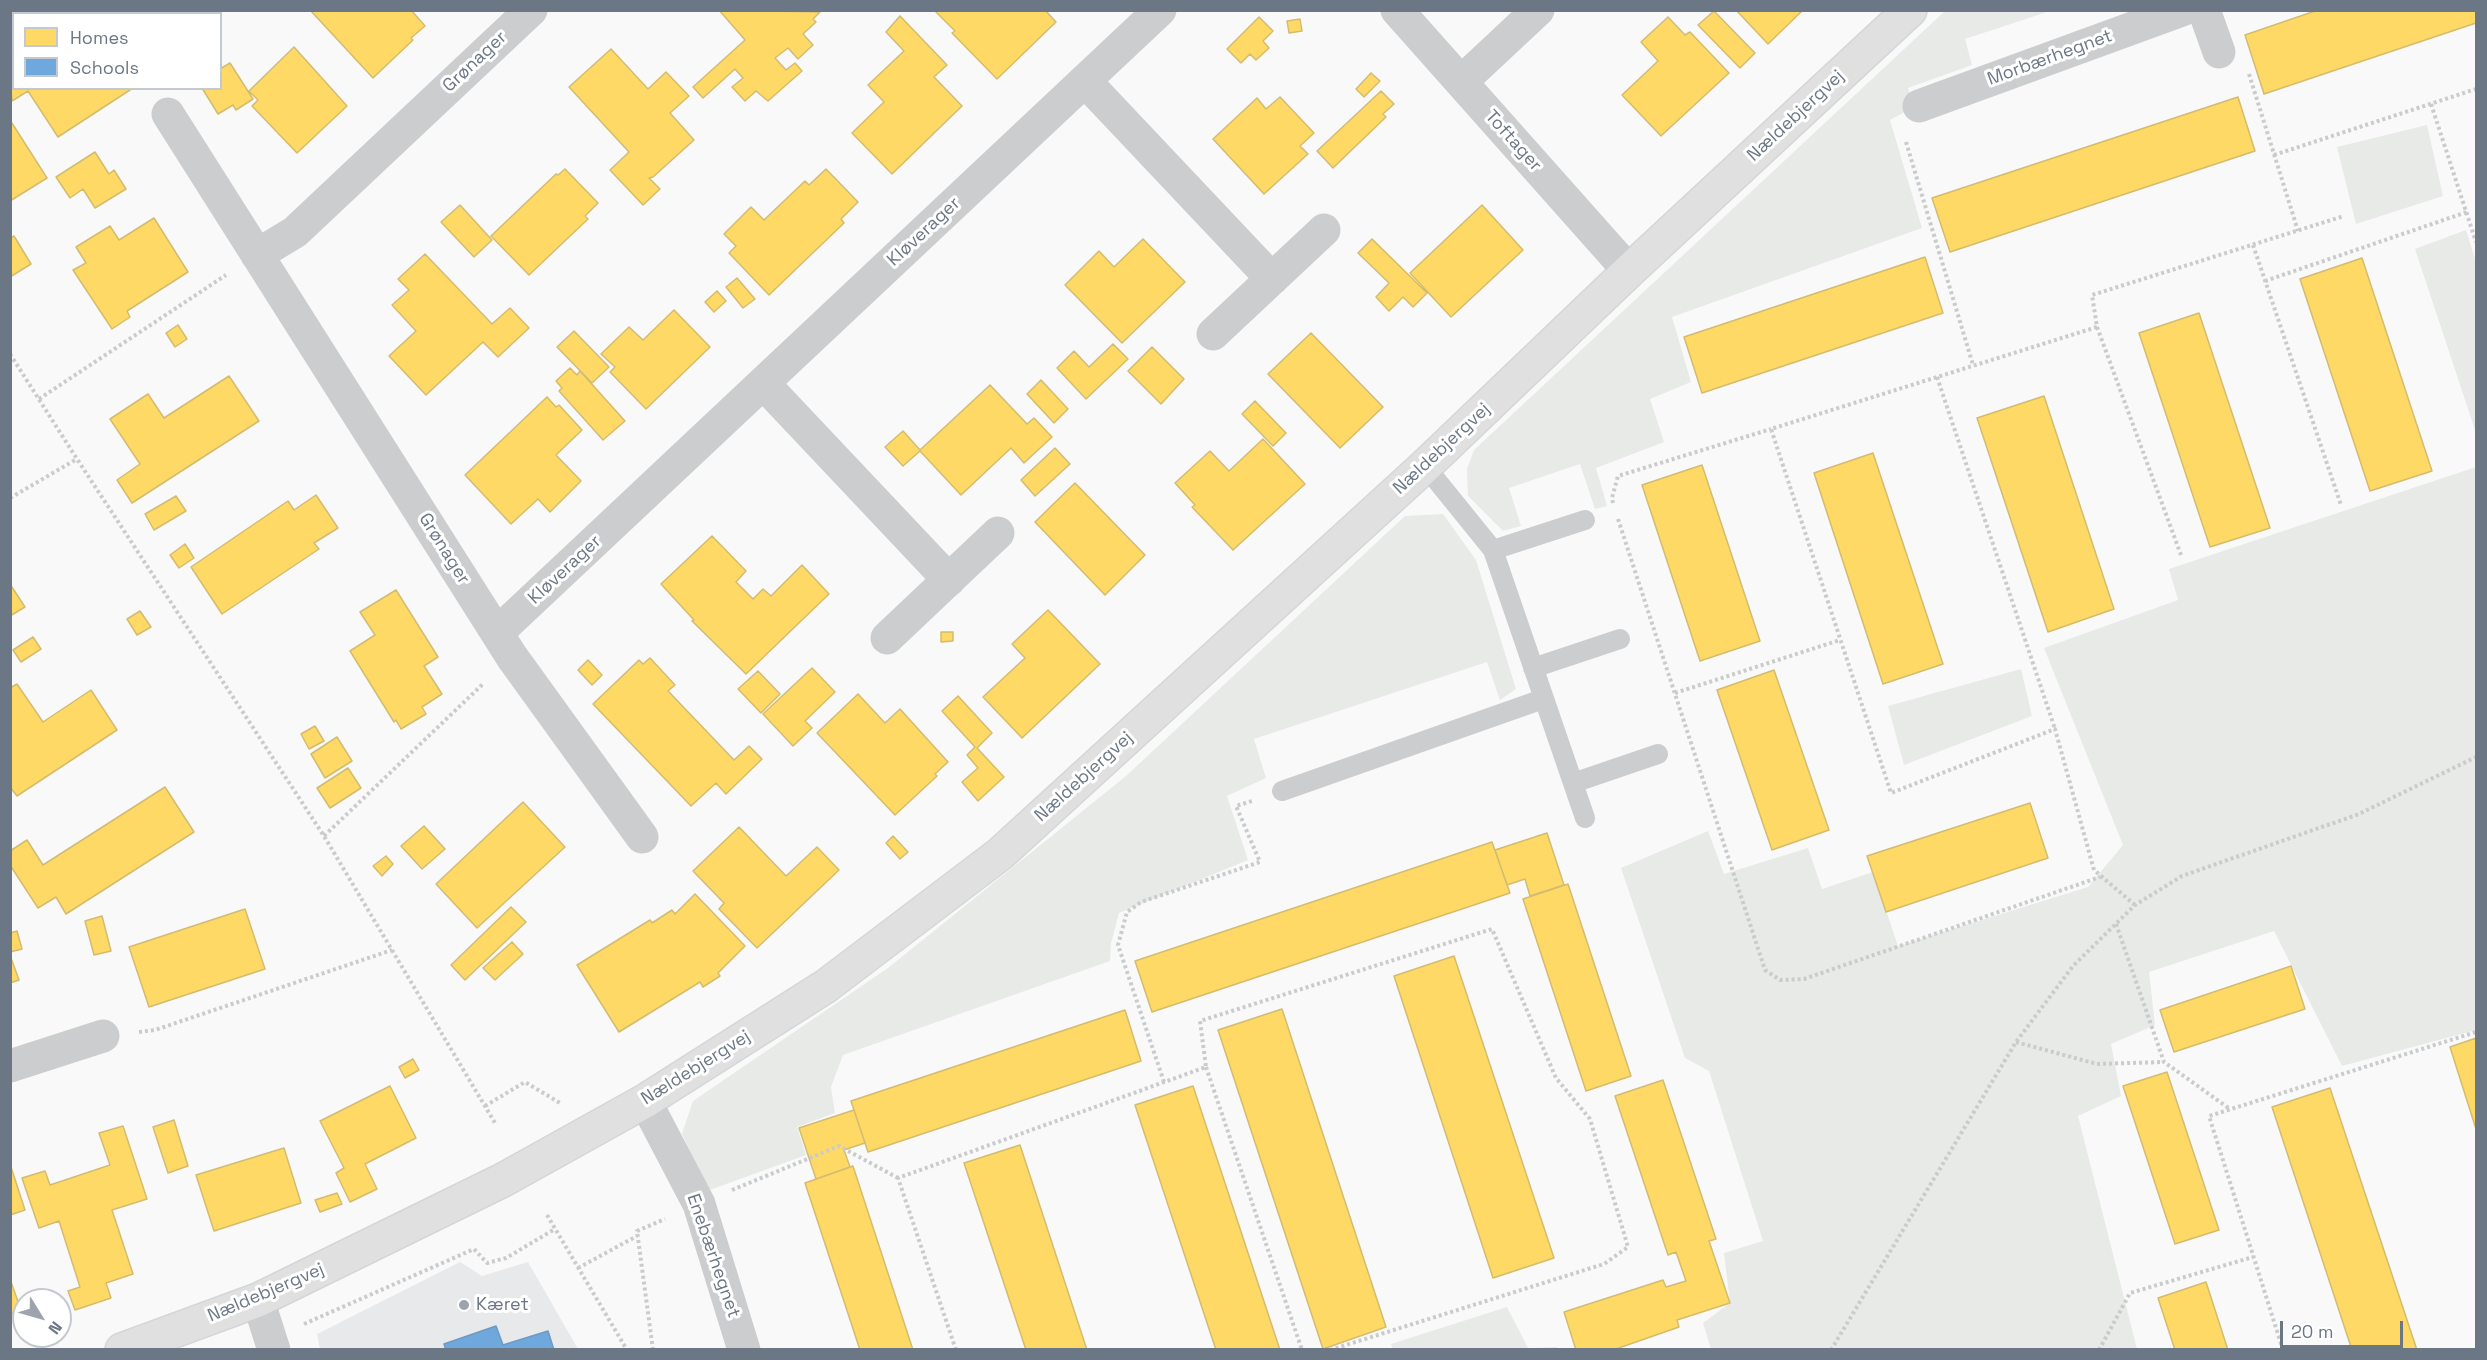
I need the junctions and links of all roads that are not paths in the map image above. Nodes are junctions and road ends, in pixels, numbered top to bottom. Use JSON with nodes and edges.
{"nodes":[{"id":1,"x":531,"y":10,"type":"edge"},
{"id":2,"x":1160,"y":10,"type":"edge"},
{"id":3,"x":1398,"y":10,"type":"edge"},
{"id":4,"x":1538,"y":10,"type":"edge"},
{"id":5,"x":1910,"y":10,"type":"edge"},
{"id":6,"x":2182,"y":10,"type":"edge"},
{"id":7,"x":2204,"y":10,"type":"edge"},
{"id":8,"x":2219,"y":52,"type":"road end"},
{"id":9,"x":1085,"y":81,"type":"junction"},
{"id":10,"x":1461,"y":82,"type":"junction"},
{"id":11,"x":1919,"y":106,"type":"road end"},
{"id":12,"x":168,"y":114,"type":"dead end"},
{"id":13,"x":1324,"y":230,"type":"dead end"},
{"id":14,"x":257,"y":255,"type":"junction"},
{"id":15,"x":1629,"y":271,"type":"junction"},
{"id":16,"x":1272,"y":279,"type":"junction"},
{"id":17,"x":1213,"y":334,"type":"dead end"},
{"id":18,"x":763,"y":383,"type":"junction"},
{"id":19,"x":1425,"y":466,"type":"junction"},
{"id":20,"x":1585,"y":520,"type":"dead end"},
{"id":21,"x":998,"y":533,"type":"dead end"},
{"id":22,"x":1493,"y":550,"type":"junction"},
{"id":23,"x":949,"y":580,"type":"junction"},
{"id":24,"x":887,"y":638,"type":"dead end"},
{"id":25,"x":1620,"y":639,"type":"dead end"},
{"id":26,"x":505,"y":645,"type":"junction"},
{"id":27,"x":1533,"y":668,"type":"junction"},
{"id":28,"x":1544,"y":699,"type":"junction"},
{"id":29,"x":1658,"y":754,"type":"dead end"},
{"id":30,"x":1573,"y":783,"type":"junction"},
{"id":31,"x":1282,"y":791,"type":"road end"},
{"id":32,"x":1585,"y":818,"type":"dead end"},
{"id":33,"x":642,"y":837,"type":"dead end"},
{"id":34,"x":103,"y":1036,"type":"road end"},
{"id":35,"x":10,"y":1066,"type":"edge"},
{"id":36,"x":645,"y":1101,"type":"junction"},
{"id":37,"x":258,"y":1300,"type":"junction"},
{"id":38,"x":273,"y":1346,"type":"edge"},
{"id":39,"x":122,"y":1350,"type":"edge"},
{"id":40,"x":744,"y":1350,"type":"edge"}],
"edges":[{"from":1,"to":14,"type":"street","name":"Grønager"},
{"from":2,"to":9,"type":"street","name":"Kløverager"},
{"from":3,"to":10,"type":"street","name":"Toftager"},
{"from":4,"to":10,"type":"street"},
{"from":5,"to":15,"type":"street","name":"Nældebjergvej"},
{"from":6,"to":11,"type":"street","name":"Morbærhegnet"},
{"from":7,"to":8,"type":"street"},
{"from":9,"to":16,"type":"street"},
{"from":9,"to":18,"type":"street","name":"Kløverager"},
{"from":10,"to":15,"type":"street","name":"Toftager"},
{"from":12,"to":14,"type":"street","name":"Grønager"},
{"from":13,"to":16,"type":"street"},
{"from":14,"to":26,"type":"street","name":"Grønager"},
{"from":15,"to":19,"type":"street","name":"Nældebjergvej"},
{"from":16,"to":17,"type":"street"},
{"from":18,"to":23,"type":"street"},
{"from":18,"to":26,"type":"street","name":"Kløverager"},
{"from":19,"to":22,"type":"lane"},
{"from":19,"to":36,"type":"street","name":"Nældebjergvej"},
{"from":20,"to":22,"type":"lane"},
{"from":21,"to":23,"type":"street"},
{"from":22,"to":27,"type":"lane"},
{"from":23,"to":24,"type":"street"},
{"from":25,"to":27,"type":"lane"},
{"from":26,"to":33,"type":"street","name":"Grønager"},
{"from":27,"to":28,"type":"lane"},
{"from":28,"to":30,"type":"lane"},
{"from":28,"to":31,"type":"lane"},
{"from":29,"to":30,"type":"lane"},
{"from":30,"to":32,"type":"lane"},
{"from":34,"to":35,"type":"street"},
{"from":36,"to":37,"type":"street","name":"Nældebjergvej"},
{"from":36,"to":40,"type":"street","name":"Enebærhegnet"},
{"from":37,"to":38,"type":"street"},
{"from":37,"to":39,"type":"street","name":"Nældebjergvej"}]}
